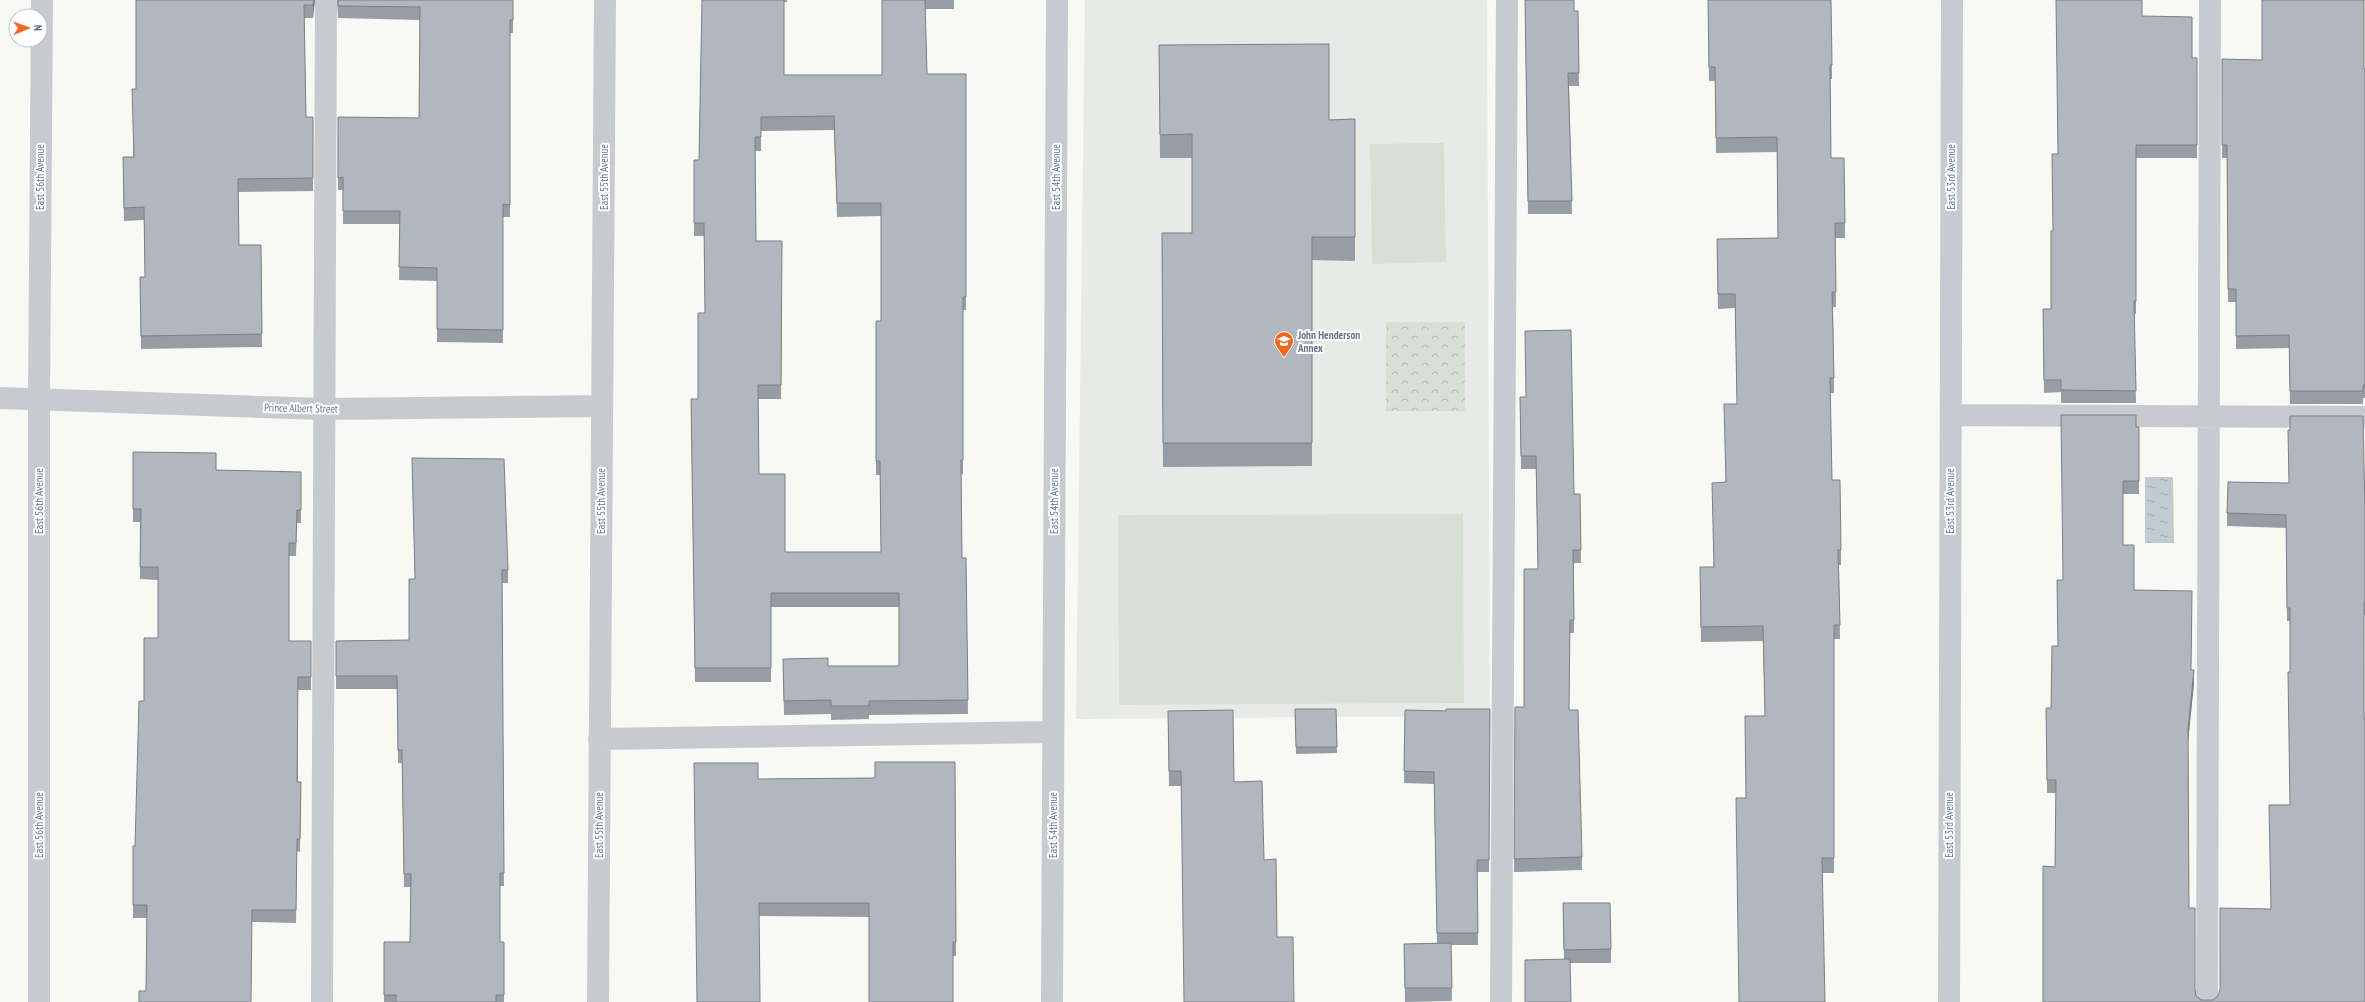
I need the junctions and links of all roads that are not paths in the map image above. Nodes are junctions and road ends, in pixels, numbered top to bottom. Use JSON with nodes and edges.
{"nodes":[{"id":1,"x":42,"y":0,"type":"edge"},
{"id":2,"x":326,"y":0,"type":"edge"},
{"id":3,"x":605,"y":0,"type":"edge"},
{"id":4,"x":1057,"y":0,"type":"edge"},
{"id":5,"x":1507,"y":0,"type":"edge"},
{"id":6,"x":1952,"y":0,"type":"edge"},
{"id":7,"x":2210,"y":0,"type":"edge"},
{"id":8,"x":0,"y":398,"type":"edge"},
{"id":9,"x":39,"y":400,"type":"junction"},
{"id":10,"x":602,"y":406,"type":"junction"},
{"id":11,"x":323,"y":409,"type":"junction"},
{"id":12,"x":1951,"y":415,"type":"junction"},
{"id":13,"x":2210,"y":416,"type":"junction"},
{"id":14,"x":2365,"y":417,"type":"edge"},
{"id":15,"x":1053,"y":732,"type":"junction"},
{"id":16,"x":599,"y":739,"type":"junction"},
{"id":17,"x":39,"y":1002,"type":"edge"},
{"id":18,"x":322,"y":1002,"type":"edge"},
{"id":19,"x":598,"y":1002,"type":"edge"},
{"id":20,"x":1052,"y":1002,"type":"edge"},
{"id":21,"x":1501,"y":1002,"type":"edge"},
{"id":22,"x":1949,"y":1002,"type":"edge"},
{"id":23,"x":2207,"y":1002,"type":"edge"}],
"edges":[{"from":1,"to":9,"type":"street","name":"East 56th Avenue"},
{"from":2,"to":11,"type":"street"},
{"from":3,"to":10,"type":"street","name":"East 55th Avenue"},
{"from":4,"to":15,"type":"street","name":"East 54th Avenue"},
{"from":5,"to":21,"type":"street"},
{"from":6,"to":12,"type":"street","name":"East 53rd Avenue"},
{"from":7,"to":13,"type":"street"},
{"from":8,"to":9,"type":"street","name":"Prince Albert Street"},
{"from":9,"to":11,"type":"street","name":"Prince Albert Street"},
{"from":9,"to":17,"type":"street","name":"East 56th Avenue"},
{"from":10,"to":11,"type":"street","name":"Prince Albert Street"},
{"from":10,"to":16,"type":"street","name":"East 55th Avenue"},
{"from":11,"to":18,"type":"street"},
{"from":12,"to":13,"type":"street"},
{"from":12,"to":22,"type":"street","name":"East 53rd Avenue"},
{"from":13,"to":14,"type":"street"},
{"from":13,"to":23,"type":"street"},
{"from":15,"to":16,"type":"street"},
{"from":15,"to":20,"type":"street","name":"East 54th Avenue"},
{"from":16,"to":19,"type":"street","name":"East 55th Avenue"}]}
